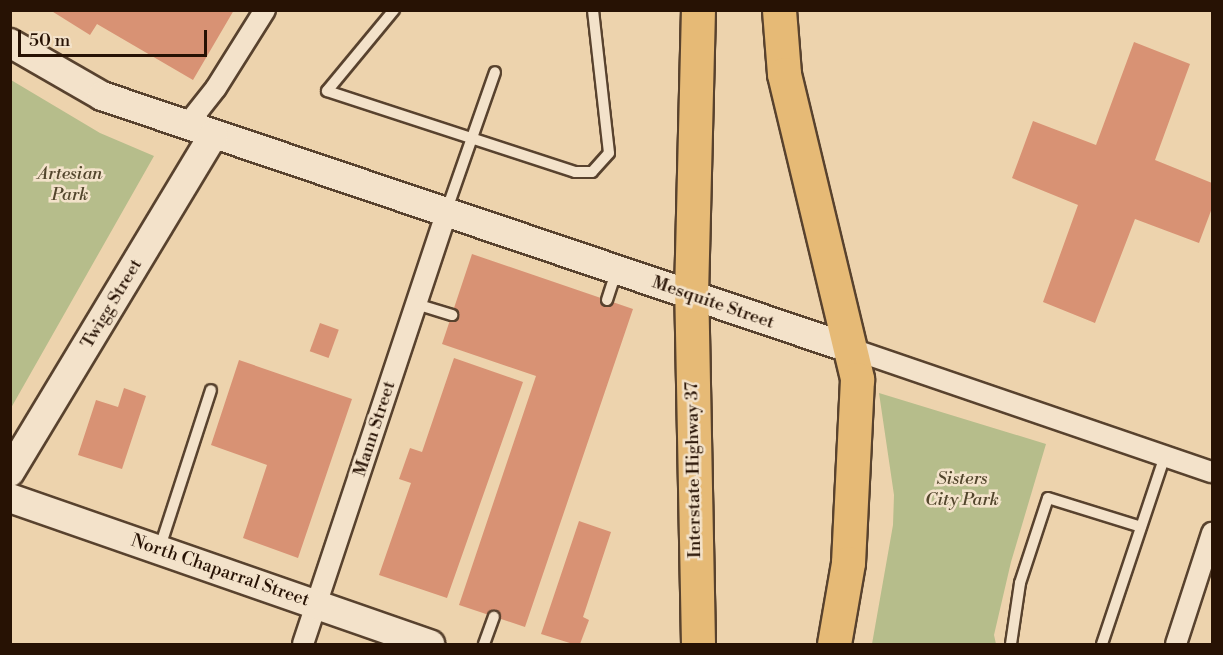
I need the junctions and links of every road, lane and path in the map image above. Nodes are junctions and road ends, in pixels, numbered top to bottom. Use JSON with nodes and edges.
{"nodes":[{"id":1,"x":265,"y":10,"type":"edge"},
{"id":2,"x":394,"y":10,"type":"edge"},
{"id":3,"x":593,"y":10,"type":"edge"},
{"id":4,"x":698,"y":10,"type":"edge"},
{"id":5,"x":779,"y":10,"type":"edge"},
{"id":6,"x":10,"y":43,"type":"edge"},
{"id":7,"x":495,"y":72,"type":"dead end"},
{"id":8,"x":186,"y":126,"type":"junction"},
{"id":9,"x":213,"y":136,"type":"junction"},
{"id":10,"x":472,"y":139,"type":"junction"},
{"id":11,"x":446,"y":213,"type":"junction"},
{"id":12,"x":616,"y":270,"type":"junction"},
{"id":13,"x":691,"y":295,"type":"junction"},
{"id":14,"x":607,"y":300,"type":"dead end"},
{"id":15,"x":416,"y":304,"type":"junction"},
{"id":16,"x":452,"y":315,"type":"dead end"},
{"id":17,"x":848,"y":357,"type":"junction"},
{"id":18,"x":211,"y":390,"type":"dead end"},
{"id":19,"x":1165,"y":456,"type":"junction"},
{"id":20,"x":10,"y":472,"type":"edge"},
{"id":21,"x":1212,"y":472,"type":"edge"},
{"id":22,"x":10,"y":498,"type":"edge"},
{"id":23,"x":1141,"y":527,"type":"junction"},
{"id":24,"x":1212,"y":533,"type":"edge"},
{"id":25,"x":159,"y":550,"type":"junction"},
{"id":26,"x":316,"y":604,"type":"junction"},
{"id":27,"x":494,"y":617,"type":"dead end"},
{"id":28,"x":836,"y":642,"type":"edge"},
{"id":29,"x":303,"y":645,"type":"edge"},
{"id":30,"x":430,"y":645,"type":"edge"},
{"id":31,"x":484,"y":645,"type":"edge"},
{"id":32,"x":698,"y":645,"type":"edge"},
{"id":33,"x":1011,"y":645,"type":"edge"},
{"id":34,"x":1102,"y":645,"type":"edge"},
{"id":35,"x":1176,"y":645,"type":"edge"}],
"edges":[{"from":1,"to":8,"type":"street"},
{"from":2,"to":10,"type":"lane"},
{"from":3,"to":10,"type":"lane"},
{"from":4,"to":13,"type":"highway","name":"Interstate Highway 37"},
{"from":5,"to":17,"type":"highway"},
{"from":6,"to":8,"type":"street","name":"Mesquite Street"},
{"from":7,"to":10,"type":"lane"},
{"from":8,"to":9,"type":"street","name":"Mesquite Street"},
{"from":9,"to":11,"type":"street","name":"Mesquite Street"},
{"from":9,"to":20,"type":"street","name":"Twigg Street"},
{"from":10,"to":11,"type":"lane"},
{"from":11,"to":12,"type":"street","name":"Mesquite Street"},
{"from":11,"to":15,"type":"street","name":"Mann Street"},
{"from":12,"to":13,"type":"street","name":"Mesquite Street"},
{"from":12,"to":14,"type":"lane"},
{"from":13,"to":17,"type":"street","name":"Mesquite Street"},
{"from":13,"to":32,"type":"highway","name":"Interstate Highway 37"},
{"from":15,"to":16,"type":"lane"},
{"from":15,"to":26,"type":"street","name":"Mann Street"},
{"from":17,"to":19,"type":"street","name":"Mesquite Street"},
{"from":17,"to":28,"type":"highway"},
{"from":18,"to":25,"type":"lane"},
{"from":19,"to":21,"type":"street","name":"Mesquite Street"},
{"from":19,"to":23,"type":"lane"},
{"from":22,"to":25,"type":"street","name":"North Chaparral Street"},
{"from":23,"to":33,"type":"lane"},
{"from":23,"to":34,"type":"lane"},
{"from":24,"to":35,"type":"street"},
{"from":25,"to":26,"type":"street","name":"North Chaparral Street"},
{"from":26,"to":29,"type":"street","name":"Mann Street"},
{"from":26,"to":30,"type":"street","name":"North Chaparral Street"},
{"from":27,"to":31,"type":"lane"}]}
